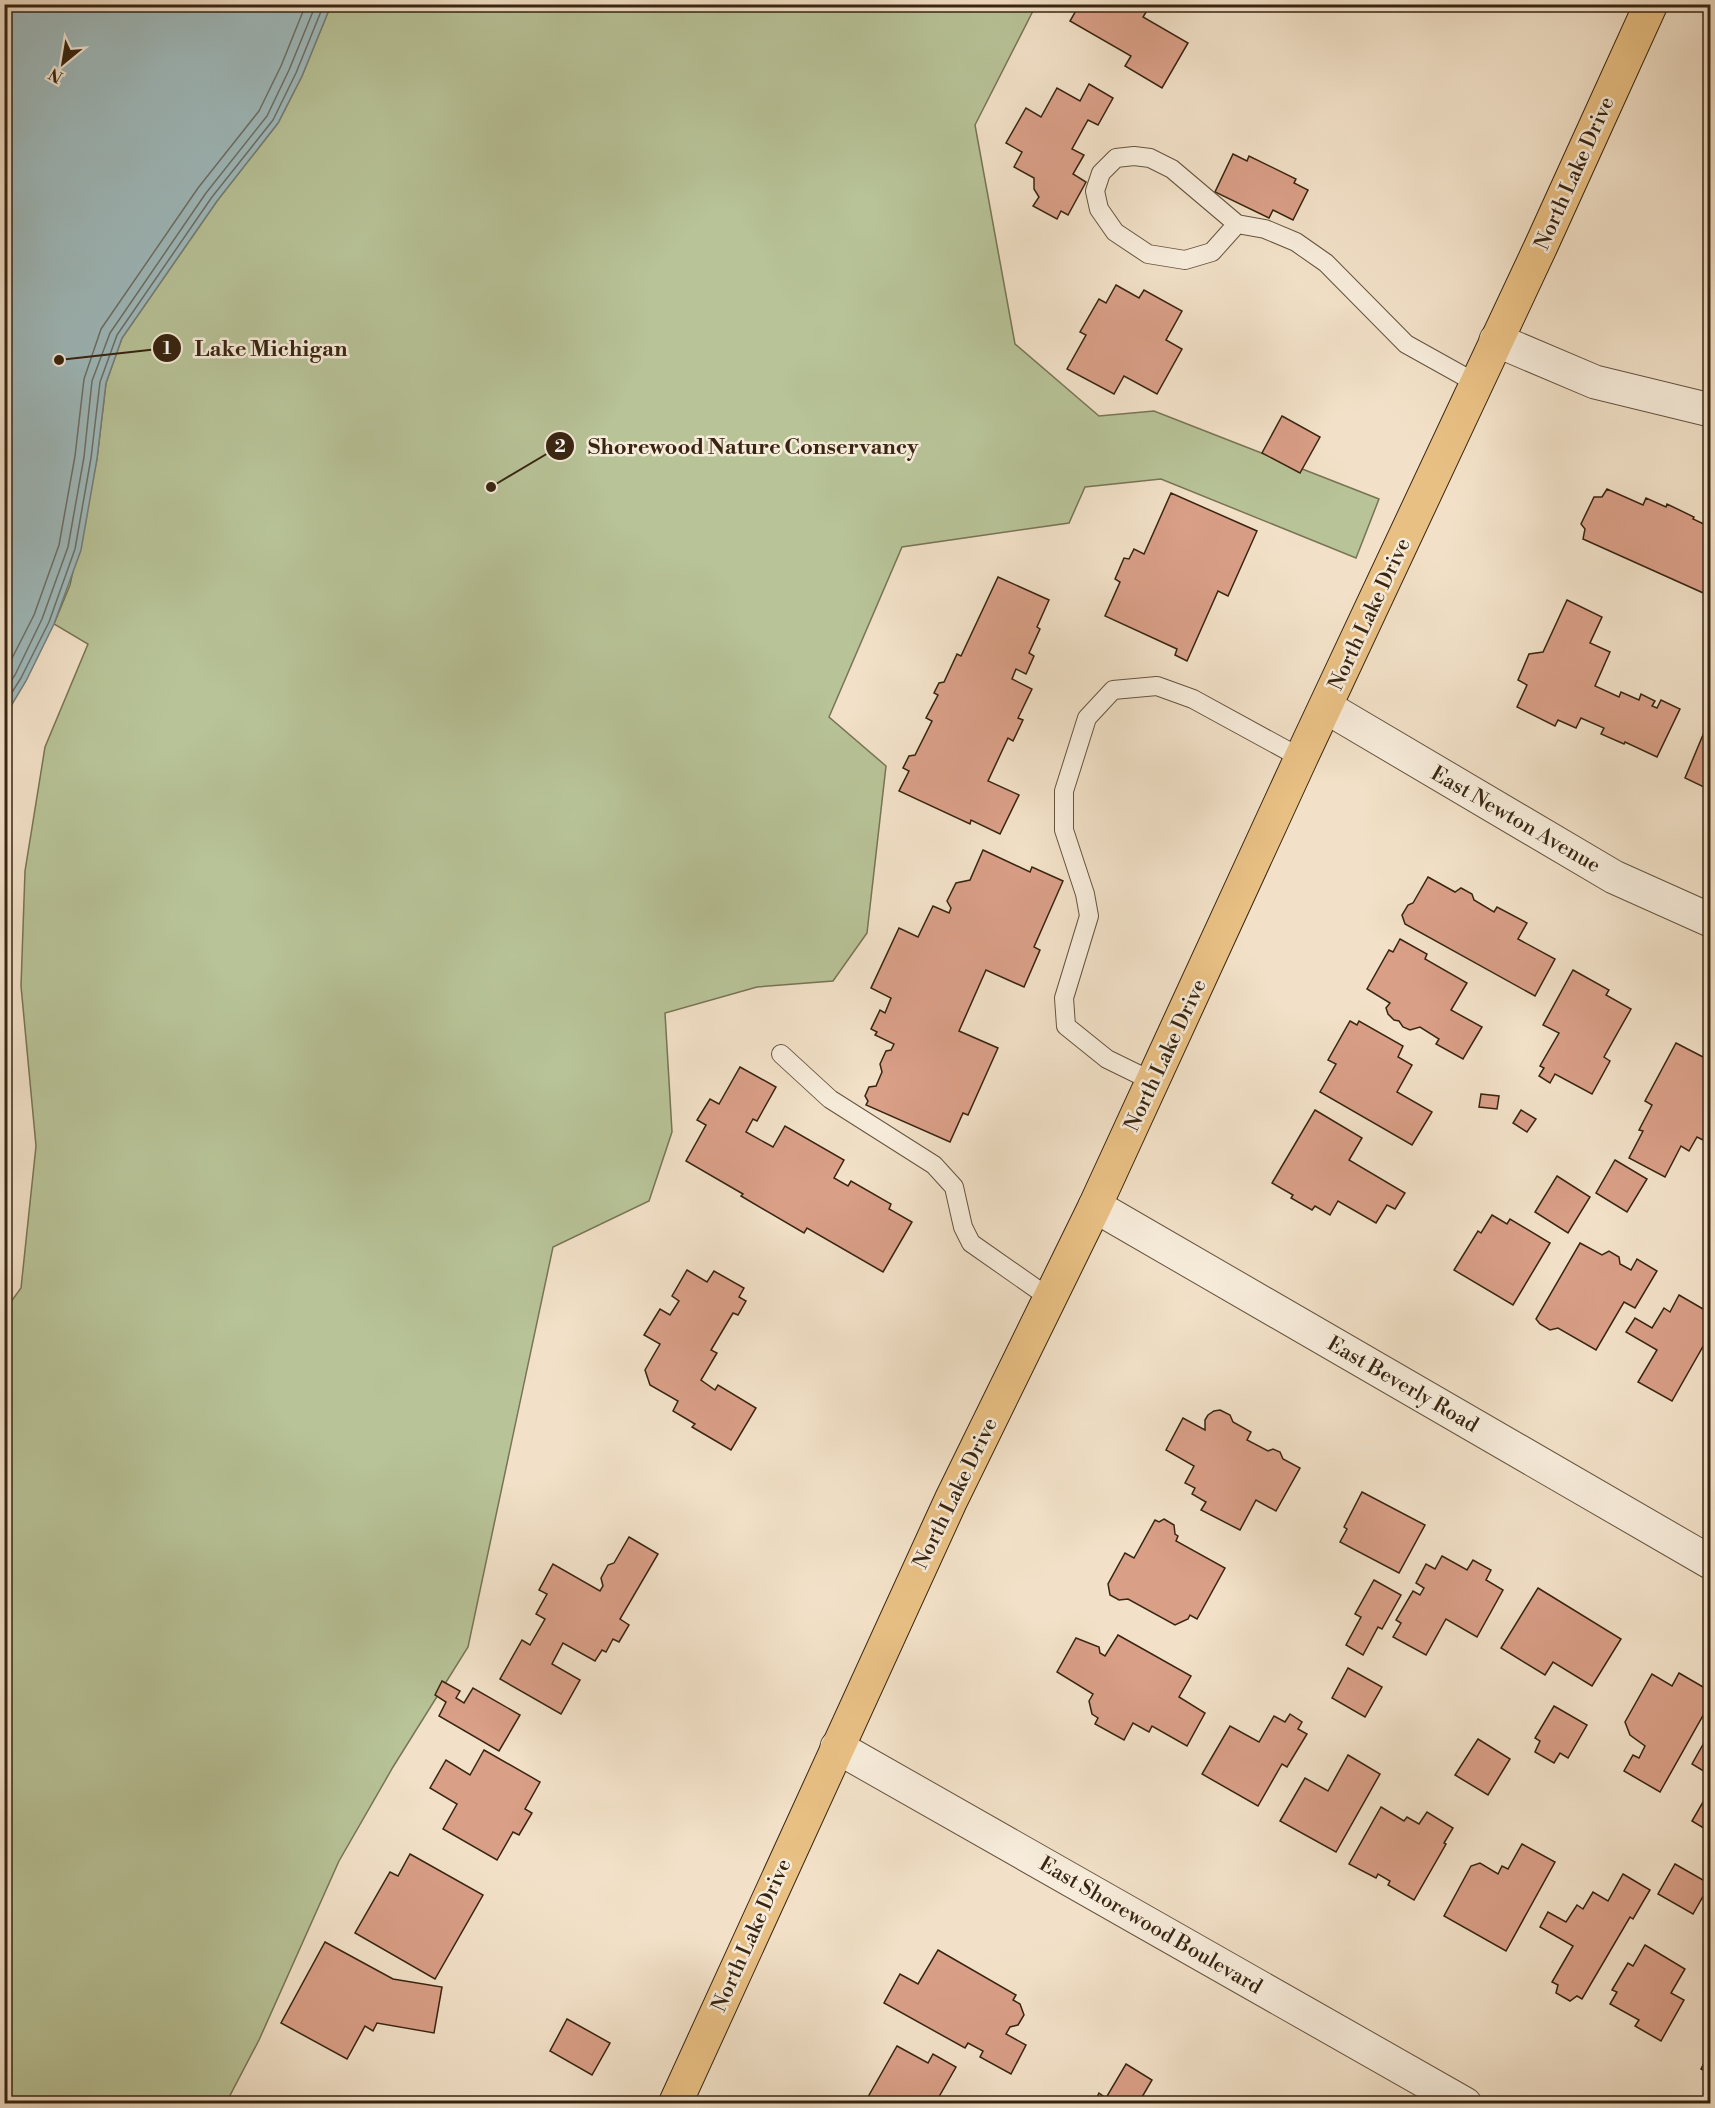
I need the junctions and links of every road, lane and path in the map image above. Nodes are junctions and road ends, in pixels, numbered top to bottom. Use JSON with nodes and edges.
{"nodes":[{"id":1,"x":1651,"y":4,"type":"edge"},
{"id":2,"x":1236,"y":224,"type":"junction"},
{"id":3,"x":1496,"y":340,"type":"junction"},
{"id":4,"x":1476,"y":383,"type":"junction"},
{"id":5,"x":1710,"y":410,"type":"edge"},
{"id":6,"x":1326,"y":707,"type":"junction"},
{"id":7,"x":1301,"y":758,"type":"junction"},
{"id":8,"x":1710,"y":920,"type":"edge"},
{"id":9,"x":781,"y":1054,"type":"dead end"},
{"id":10,"x":1152,"y":1081,"type":"junction"},
{"id":11,"x":1095,"y":1206,"type":"junction"},
{"id":12,"x":1051,"y":1299,"type":"junction"},
{"id":13,"x":1710,"y":1563,"type":"edge"},
{"id":14,"x":837,"y":1747,"type":"junction"},
{"id":15,"x":675,"y":2103,"type":"edge"},
{"id":16,"x":1466,"y":2103,"type":"edge"}],
"edges":[{"from":1,"to":3,"type":"main road","name":"North Lake Drive"},
{"from":2,"to":2,"type":"lane"},
{"from":2,"to":4,"type":"lane"},
{"from":3,"to":4,"type":"main road","name":"North Lake Drive"},
{"from":3,"to":5,"type":"street"},
{"from":4,"to":6,"type":"main road","name":"North Lake Drive"},
{"from":6,"to":7,"type":"main road","name":"North Lake Drive"},
{"from":6,"to":8,"type":"street","name":"East Newton Avenue"},
{"from":7,"to":10,"type":"main road","name":"North Lake Drive"},
{"from":7,"to":10,"type":"lane"},
{"from":9,"to":12,"type":"lane"},
{"from":10,"to":11,"type":"main road","name":"North Lake Drive"},
{"from":11,"to":12,"type":"main road","name":"North Lake Drive"},
{"from":11,"to":13,"type":"street","name":"East Beverly Road"},
{"from":12,"to":14,"type":"main road","name":"North Lake Drive"},
{"from":14,"to":15,"type":"main road","name":"North Lake Drive"},
{"from":14,"to":16,"type":"street","name":"East Shorewood Boulevard"}]}
